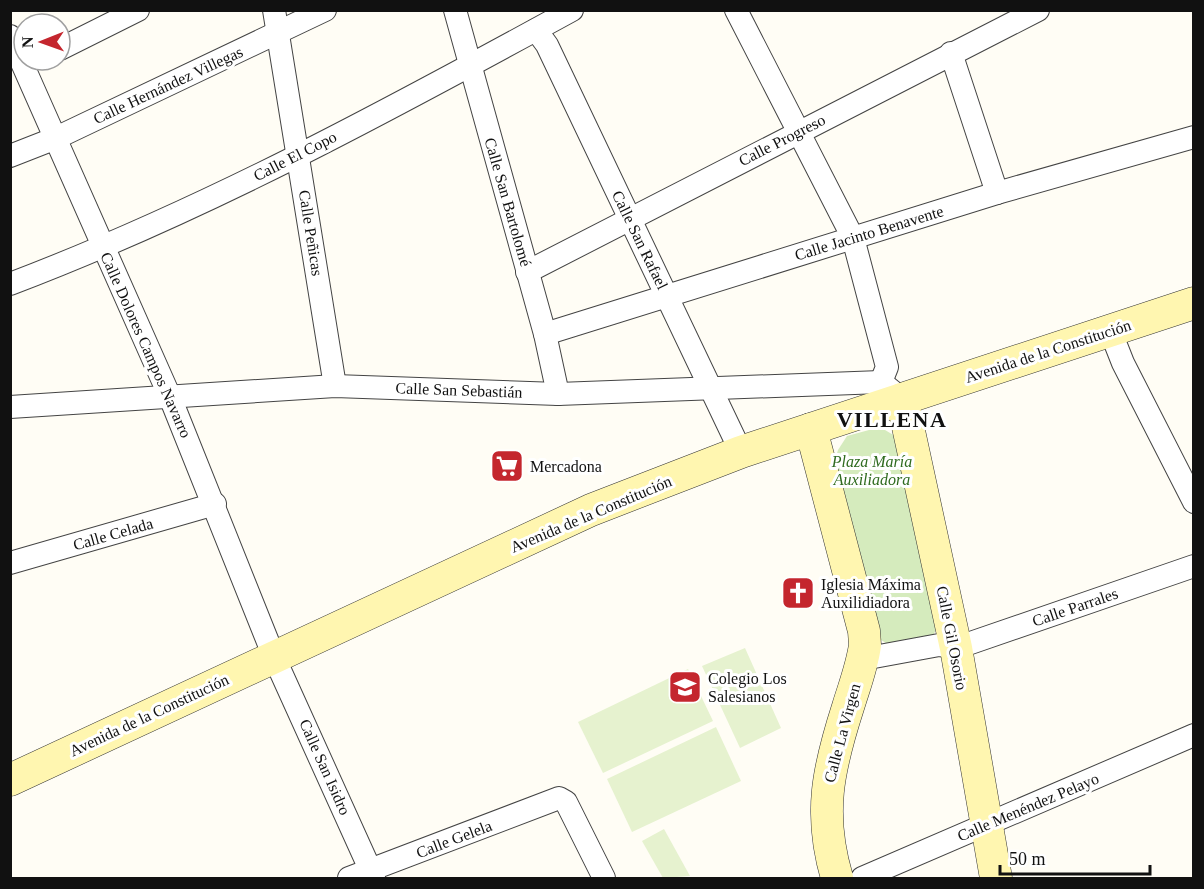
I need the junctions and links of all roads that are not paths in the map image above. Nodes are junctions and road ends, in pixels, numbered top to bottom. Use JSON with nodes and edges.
{"nodes":[{"id":1,"x":138,"y":10,"type":"edge"},
{"id":2,"x":274,"y":10,"type":"edge"},
{"id":3,"x":325,"y":10,"type":"edge"},
{"id":4,"x":455,"y":10,"type":"edge"},
{"id":5,"x":572,"y":10,"type":"edge"},
{"id":6,"x":736,"y":10,"type":"edge"},
{"id":7,"x":1038,"y":10,"type":"edge"},
{"id":8,"x":536,"y":30,"type":"junction"},
{"id":9,"x":278,"y":33,"type":"junction"},
{"id":10,"x":72,"y":44,"type":"edge"},
{"id":11,"x":951,"y":53,"type":"junction"},
{"id":12,"x":469,"y":66,"type":"junction"},
{"id":13,"x":27,"y":72,"type":"edge"},
{"id":14,"x":799,"y":132,"type":"junction"},
{"id":15,"x":1194,"y":137,"type":"edge"},
{"id":16,"x":56,"y":138,"type":"junction"},
{"id":17,"x":10,"y":156,"type":"edge"},
{"id":18,"x":299,"y":156,"type":"junction"},
{"id":19,"x":998,"y":193,"type":"junction"},
{"id":20,"x":628,"y":218,"type":"junction"},
{"id":21,"x":853,"y":238,"type":"junction"},
{"id":22,"x":104,"y":248,"type":"junction"},
{"id":23,"x":527,"y":272,"type":"junction"},
{"id":24,"x":10,"y":284,"type":"edge"},
{"id":25,"x":668,"y":296,"type":"junction"},
{"id":26,"x":1194,"y":303,"type":"edge"},
{"id":27,"x":1110,"y":330,"type":"junction"},
{"id":28,"x":545,"y":334,"type":"junction"},
{"id":29,"x":334,"y":386,"type":"junction"},
{"id":30,"x":713,"y":390,"type":"junction"},
{"id":31,"x":891,"y":391,"type":"junction"},
{"id":32,"x":558,"y":394,"type":"junction"},
{"id":33,"x":170,"y":397,"type":"junction"},
{"id":34,"x":10,"y":407,"type":"edge"},
{"id":35,"x":811,"y":429,"type":"junction"},
{"id":36,"x":741,"y":452,"type":"junction"},
{"id":37,"x":1194,"y":502,"type":"edge"},
{"id":38,"x":215,"y":504,"type":"junction"},
{"id":39,"x":10,"y":563,"type":"edge"},
{"id":40,"x":1194,"y":566,"type":"edge"},
{"id":41,"x":956,"y":648,"type":"junction"},
{"id":42,"x":274,"y":657,"type":"junction"},
{"id":43,"x":863,"y":659,"type":"junction"},
{"id":44,"x":1194,"y":735,"type":"edge"},
{"id":45,"x":10,"y":780,"type":"edge"},
{"id":46,"x":986,"y":826,"type":"junction"},
{"id":47,"x":372,"y":875,"type":"edge"},
{"id":48,"x":349,"y":879,"type":"edge"},
{"id":49,"x":604,"y":879,"type":"edge"},
{"id":50,"x":837,"y":879,"type":"edge"},
{"id":51,"x":862,"y":879,"type":"edge"},
{"id":52,"x":996,"y":879,"type":"edge"}],
"edges":[{"from":1,"to":10,"type":"street"},
{"from":2,"to":9,"type":"street","name":"Calle Peñicas"},
{"from":3,"to":9,"type":"street","name":"Calle Hernández Villegas"},
{"from":4,"to":12,"type":"street","name":"Calle San Bartolomé"},
{"from":5,"to":8,"type":"street","name":"Calle El Copo"},
{"from":6,"to":14,"type":"street"},
{"from":7,"to":11,"type":"street","name":"Calle Progreso"},
{"from":8,"to":12,"type":"street","name":"Calle El Copo"},
{"from":8,"to":20,"type":"street","name":"Calle San Rafael"},
{"from":9,"to":16,"type":"street","name":"Calle Hernández Villegas"},
{"from":9,"to":18,"type":"street","name":"Calle Peñicas"},
{"from":11,"to":14,"type":"street","name":"Calle Progreso"},
{"from":11,"to":19,"type":"street"},
{"from":12,"to":18,"type":"street","name":"Calle El Copo"},
{"from":12,"to":23,"type":"street","name":"Calle San Bartolomé"},
{"from":13,"to":16,"type":"street","name":"Calle Dolores Campos Navarro"},
{"from":14,"to":20,"type":"street","name":"Calle Progreso"},
{"from":14,"to":21,"type":"street"},
{"from":15,"to":19,"type":"street","name":"Calle Jacinto Benavente"},
{"from":16,"to":17,"type":"street","name":"Calle Hernández Villegas"},
{"from":16,"to":22,"type":"street","name":"Calle Dolores Campos Navarro"},
{"from":18,"to":22,"type":"street","name":"Calle El Copo"},
{"from":18,"to":29,"type":"street","name":"Calle Peñicas"},
{"from":19,"to":21,"type":"street","name":"Calle Jacinto Benavente"},
{"from":20,"to":23,"type":"street","name":"Calle Progreso"},
{"from":20,"to":25,"type":"street","name":"Calle San Rafael"},
{"from":21,"to":25,"type":"street","name":"Calle Jacinto Benavente"},
{"from":21,"to":31,"type":"street"},
{"from":22,"to":24,"type":"street","name":"Calle El Copo"},
{"from":22,"to":33,"type":"street","name":"Calle Dolores Campos Navarro"},
{"from":23,"to":28,"type":"street","name":"Calle San Bartolomé"},
{"from":25,"to":28,"type":"street","name":"Calle Jacinto Benavente"},
{"from":25,"to":30,"type":"street","name":"Calle San Rafael"},
{"from":26,"to":27,"type":"street","name":"Avenida de la Constitución"},
{"from":27,"to":31,"type":"street","name":"Avenida de la Constitución"},
{"from":27,"to":37,"type":"street"},
{"from":28,"to":32,"type":"street","name":"Calle San Bartolomé"},
{"from":29,"to":32,"type":"street","name":"Calle San Sebastián"},
{"from":29,"to":33,"type":"street","name":"Calle San Sebastián"},
{"from":30,"to":31,"type":"street","name":"Calle San Sebastián"},
{"from":30,"to":32,"type":"street","name":"Calle San Sebastián"},
{"from":30,"to":36,"type":"street","name":"Calle San Rafael"},
{"from":31,"to":35,"type":"street","name":"Avenida de la Constitución"},
{"from":31,"to":41,"type":"street","name":"Calle Gil Osorio"},
{"from":33,"to":34,"type":"street","name":"Calle San Sebastián"},
{"from":33,"to":38,"type":"street","name":"Calle Dolores Campos Navarro"},
{"from":35,"to":36,"type":"street","name":"Avenida de la Constitución"},
{"from":35,"to":43,"type":"street"},
{"from":36,"to":42,"type":"street","name":"Avenida de la Constitución"},
{"from":38,"to":39,"type":"street","name":"Calle Celada"},
{"from":38,"to":42,"type":"street","name":"Calle Dolores Campos Navarro"},
{"from":40,"to":41,"type":"street","name":"Calle Parrales"},
{"from":41,"to":43,"type":"street"},
{"from":41,"to":46,"type":"street","name":"Calle Gil Osorio"},
{"from":42,"to":45,"type":"street","name":"Avenida de la Constitución"},
{"from":42,"to":47,"type":"street","name":"Calle San Isidro"},
{"from":43,"to":50,"type":"street","name":"Calle La Virgen"},
{"from":44,"to":46,"type":"street","name":"Calle Menéndez Pelayo"},
{"from":46,"to":51,"type":"street","name":"Calle Menéndez Pelayo"},
{"from":46,"to":52,"type":"street","name":"Calle Gil Osorio"},
{"from":47,"to":48,"type":"street","name":"Calle Gelela"},
{"from":47,"to":49,"type":"street","name":"Calle Gelela"}]}
